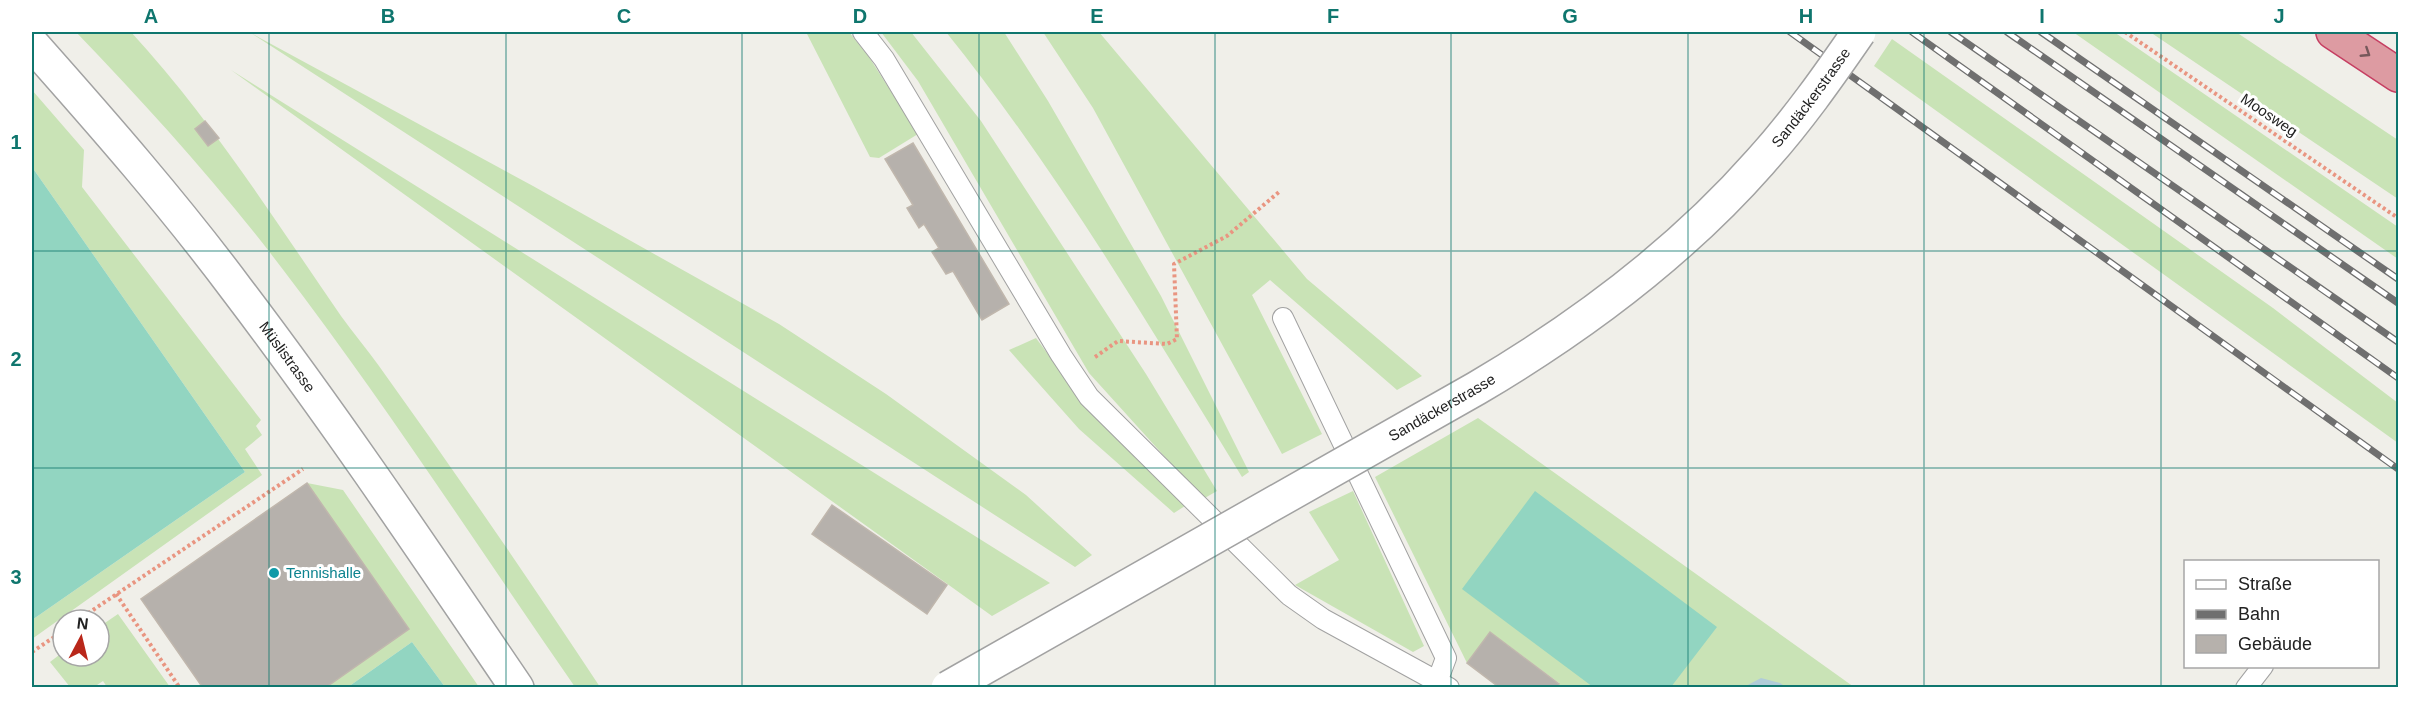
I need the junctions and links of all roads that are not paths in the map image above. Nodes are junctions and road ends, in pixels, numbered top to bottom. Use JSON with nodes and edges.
{"nodes":[{"id":1,"x":862,"y":32,"type":"edge"},
{"id":2,"x":1859,"y":32,"type":"edge"},
{"id":3,"x":2333,"y":32,"type":"edge"},
{"id":4,"x":32,"y":44,"type":"edge"},
{"id":5,"x":2398,"y":75,"type":"edge"},
{"id":6,"x":1283,"y":318,"type":"dead end"},
{"id":7,"x":2261,"y":668,"type":"edge"},
{"id":8,"x":1443,"y":685,"type":"edge"},
{"id":9,"x":517,"y":687,"type":"edge"},
{"id":10,"x":948,"y":687,"type":"edge"},
{"id":11,"x":2246,"y":687,"type":"edge"}],
"edges":[{"from":1,"to":8,"type":"lane"},
{"from":2,"to":10,"type":"street","name":"Sandäckerstrasse","bridge":true},
{"from":3,"to":5,"type":"highway","one_way":true},
{"from":4,"to":9,"type":"street","name":"Müslistrasse"},
{"from":6,"to":8,"type":"lane"},
{"from":7,"to":11,"type":"lane"}]}
